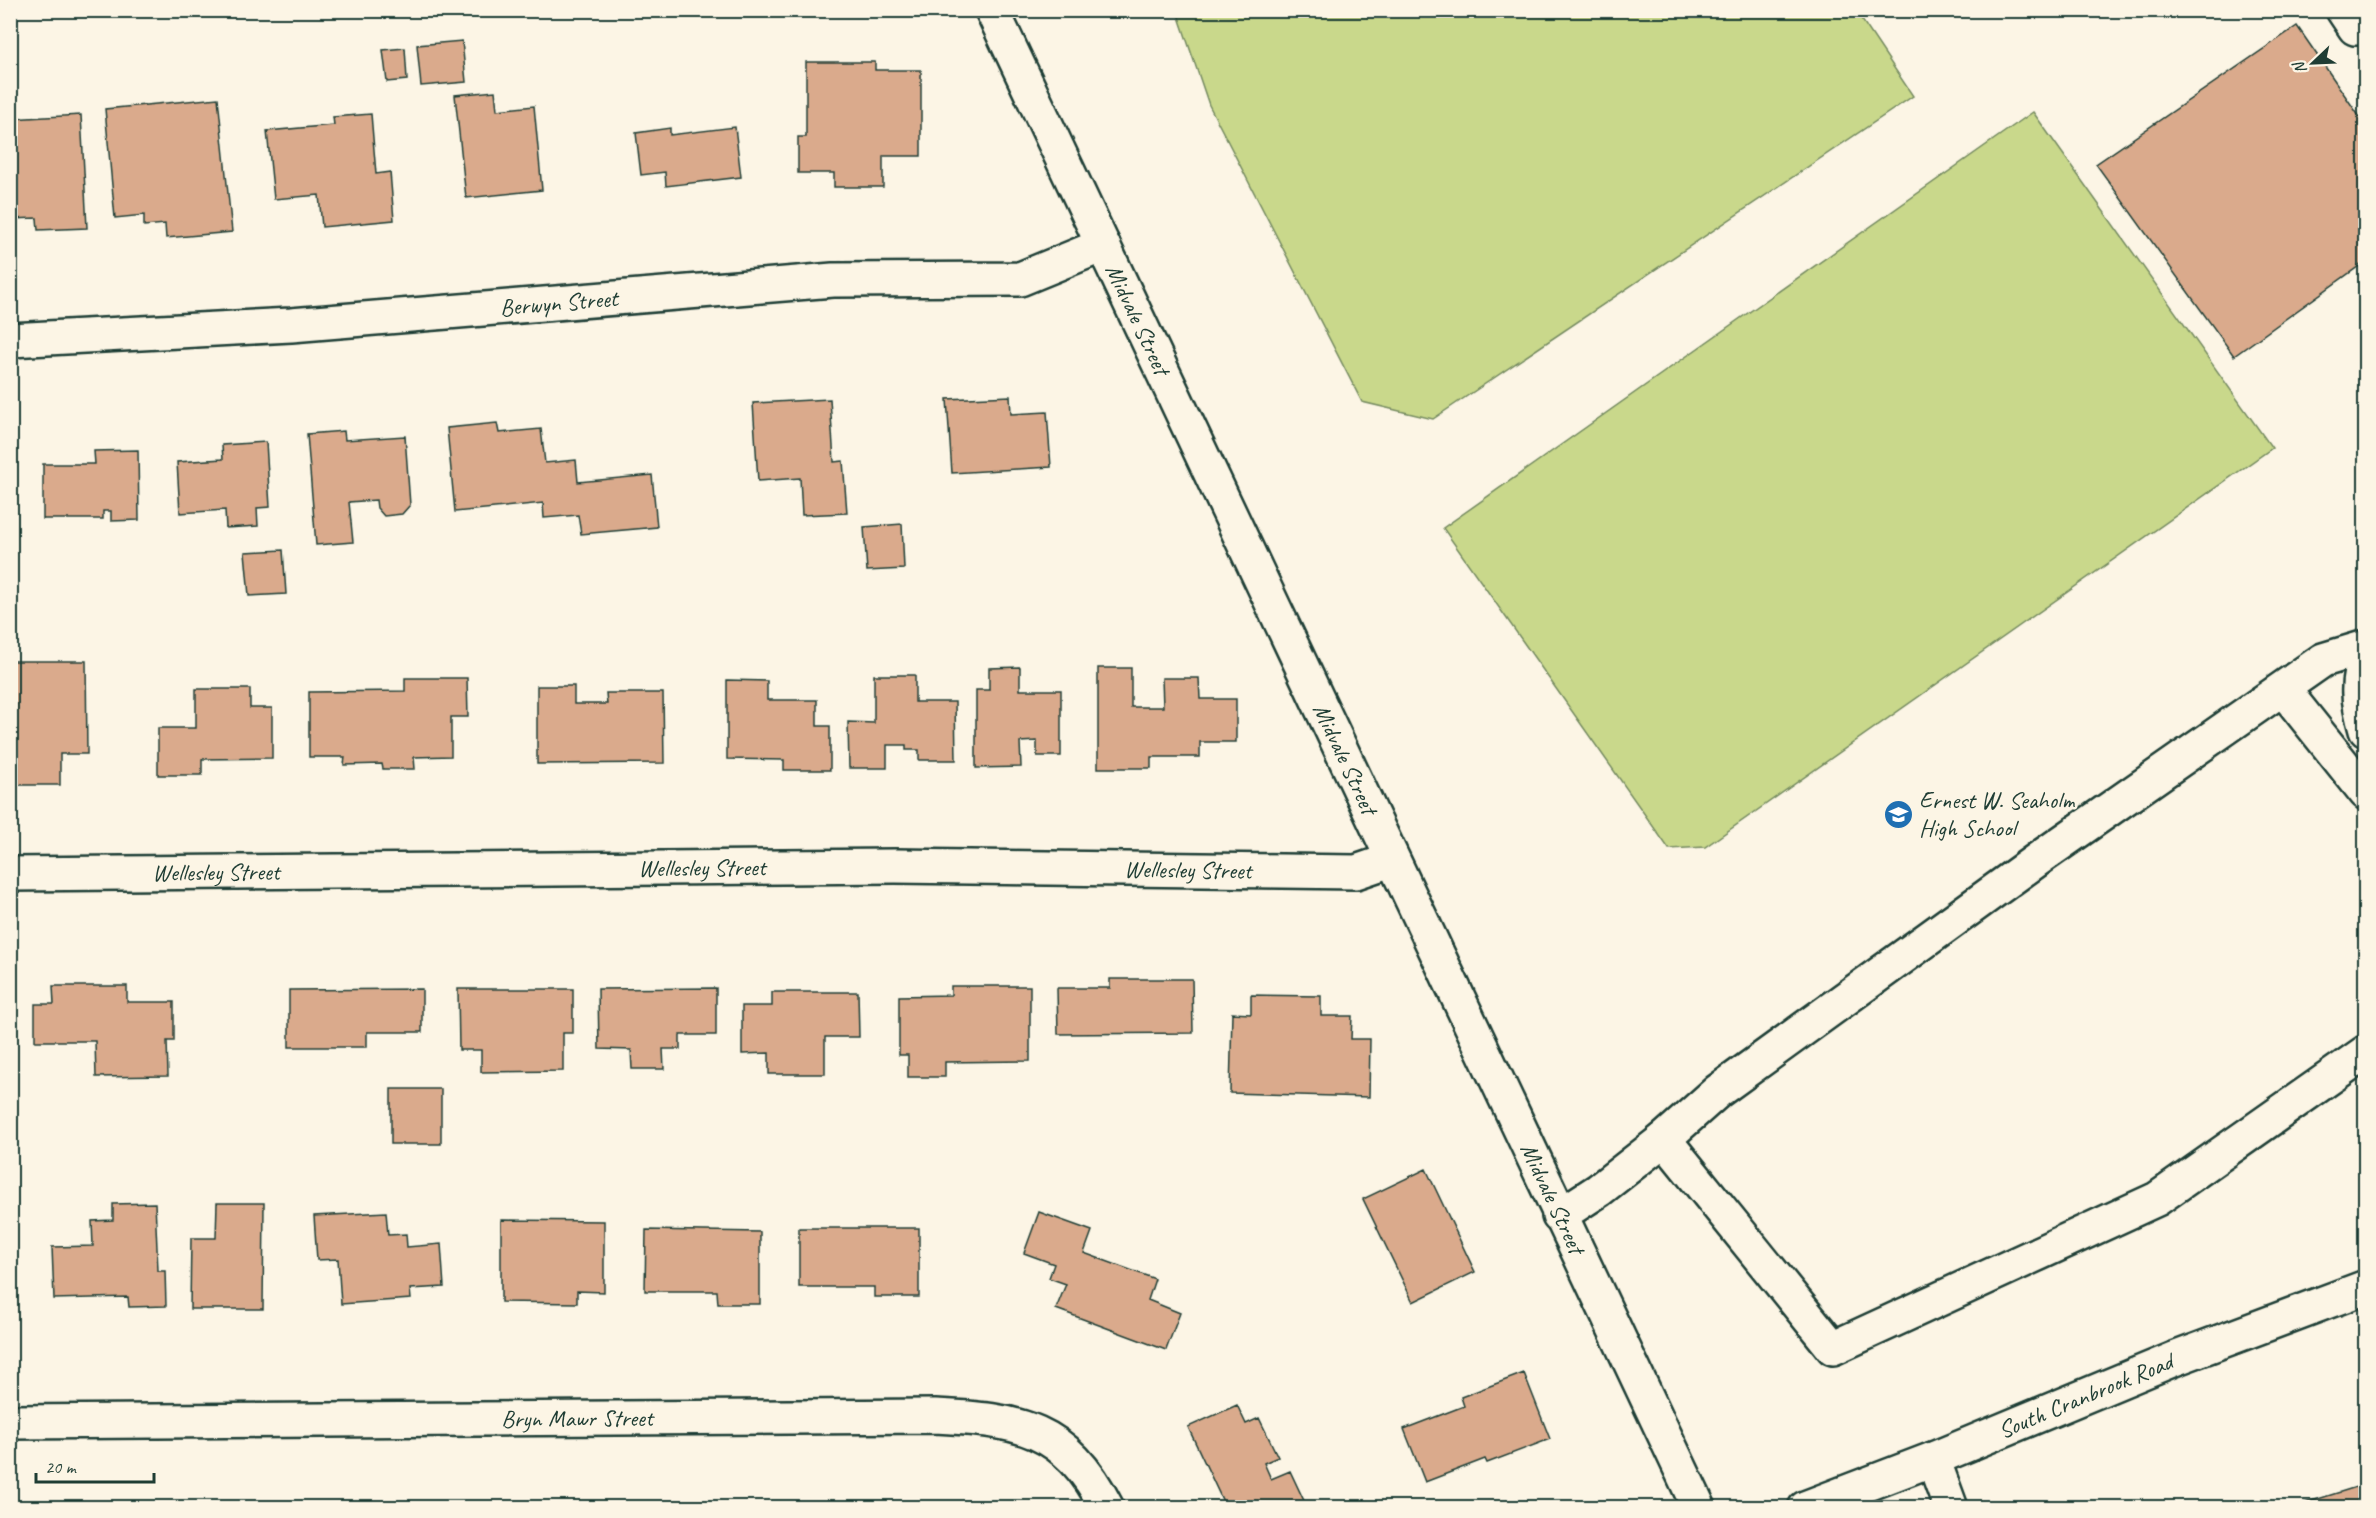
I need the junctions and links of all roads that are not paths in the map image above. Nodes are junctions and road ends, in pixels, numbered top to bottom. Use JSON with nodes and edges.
{"nodes":[{"id":1,"x":992,"y":10,"type":"edge"},
{"id":2,"x":1103,"y":245,"type":"junction"},
{"id":3,"x":10,"y":340,"type":"edge"},
{"id":4,"x":2366,"y":648,"type":"edge"},
{"id":5,"x":2366,"y":657,"type":"edge"},
{"id":6,"x":2283,"y":688,"type":"junction"},
{"id":7,"x":2366,"y":729,"type":"edge"},
{"id":8,"x":2366,"y":793,"type":"edge"},
{"id":9,"x":1391,"y":860,"type":"junction"},
{"id":10,"x":10,"y":874,"type":"edge"},
{"id":11,"x":2366,"y":1052,"type":"edge"},
{"id":12,"x":1664,"y":1139,"type":"junction"},
{"id":13,"x":1560,"y":1216,"type":"junction"},
{"id":14,"x":2366,"y":1287,"type":"edge"},
{"id":15,"x":10,"y":1422,"type":"edge"},
{"id":16,"x":1933,"y":1459,"type":"junction"},
{"id":17,"x":1107,"y":1508,"type":"edge"},
{"id":18,"x":1699,"y":1508,"type":"edge"},
{"id":19,"x":1805,"y":1508,"type":"edge"},
{"id":20,"x":1951,"y":1508,"type":"edge"}],
"edges":[{"from":1,"to":2,"type":"street","name":"Midvale Street"},
{"from":2,"to":3,"type":"street","name":"Berwyn Street"},
{"from":2,"to":9,"type":"street","name":"Midvale Street"},
{"from":4,"to":6,"type":"street"},
{"from":5,"to":7,"type":"street"},
{"from":6,"to":8,"type":"street"},
{"from":6,"to":12,"type":"street"},
{"from":9,"to":10,"type":"street","name":"Wellesley Street"},
{"from":9,"to":13,"type":"street","name":"Midvale Street"},
{"from":11,"to":12,"type":"street"},
{"from":12,"to":13,"type":"street"},
{"from":13,"to":18,"type":"street","name":"Midvale Street"},
{"from":14,"to":16,"type":"street","name":"South Cranbrook Road"},
{"from":15,"to":17,"type":"street","name":"Bryn Mawr Street"},
{"from":16,"to":19,"type":"street","name":"South Cranbrook Road"},
{"from":16,"to":20,"type":"street"}]}
